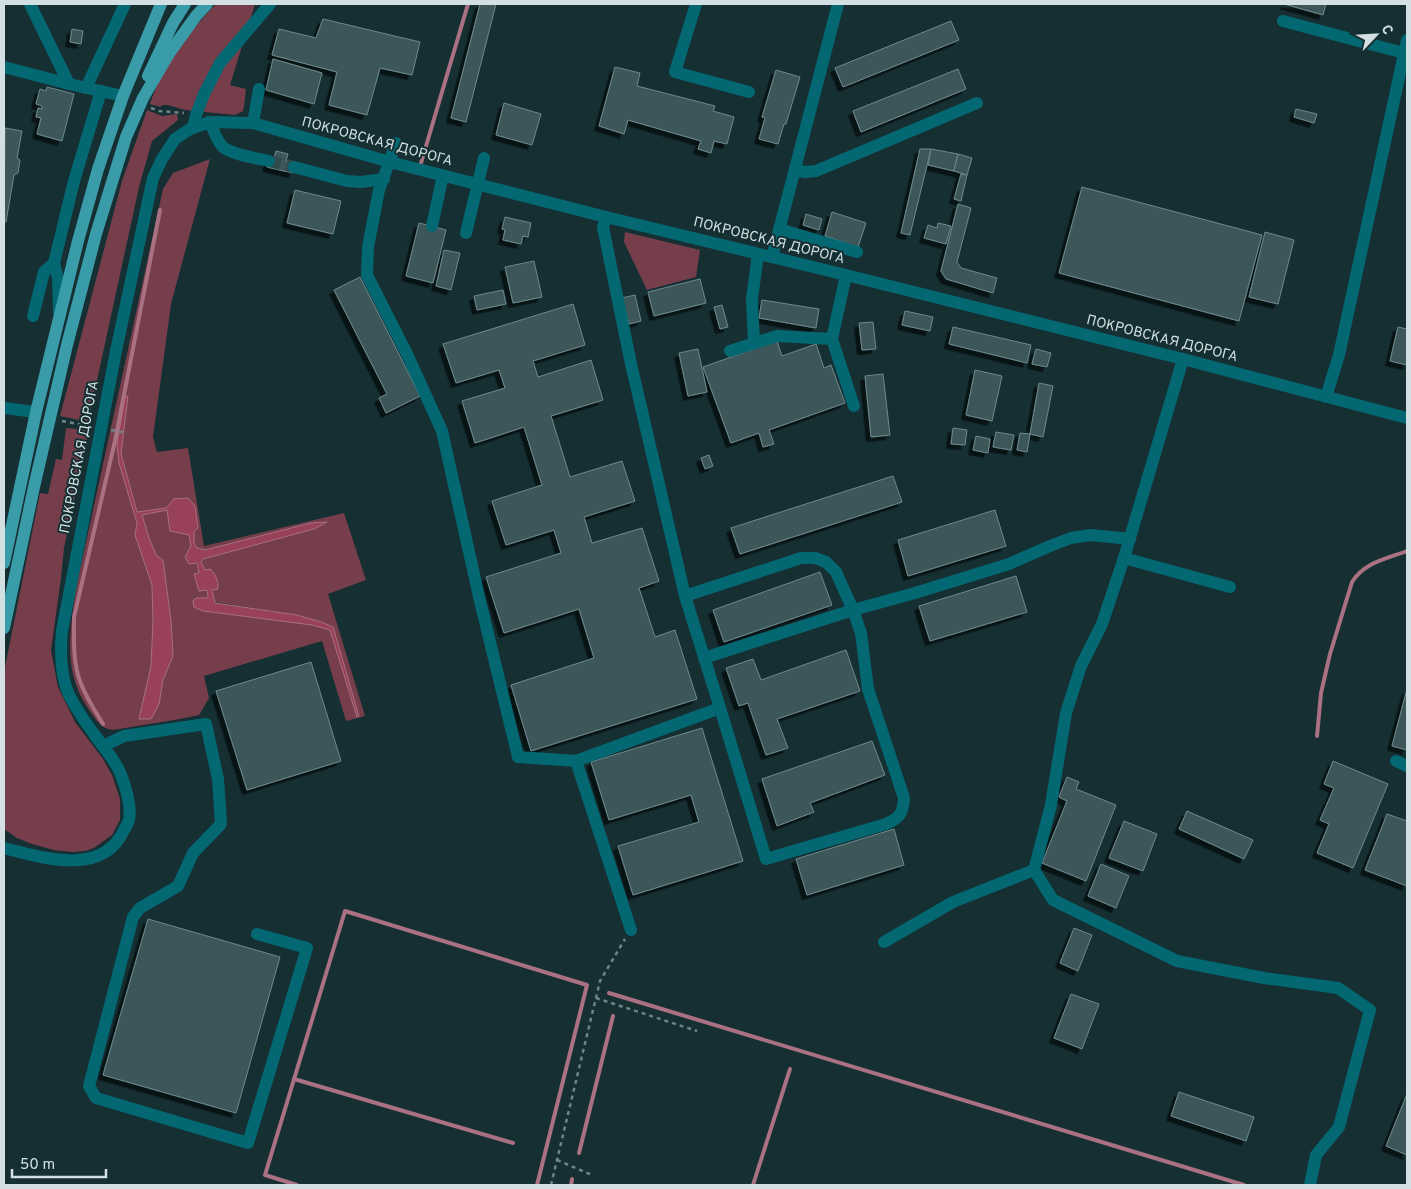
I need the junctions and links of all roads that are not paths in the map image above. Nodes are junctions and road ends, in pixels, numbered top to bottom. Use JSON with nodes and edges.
{"nodes":[{"id":1,"x":30,"y":4,"type":"edge"},
{"id":2,"x":125,"y":4,"type":"edge"},
{"id":3,"x":185,"y":4,"type":"edge"},
{"id":4,"x":208,"y":4,"type":"edge"},
{"id":5,"x":270,"y":4,"type":"edge"},
{"id":6,"x":696,"y":4,"type":"edge"},
{"id":7,"x":838,"y":4,"type":"edge"},
{"id":8,"x":161,"y":5,"type":"edge"},
{"id":9,"x":1283,"y":21,"type":"dead end"},
{"id":10,"x":1407,"y":40,"type":"edge"},
{"id":11,"x":1404,"y":53,"type":"junction"},
{"id":12,"x":4,"y":67,"type":"edge"},
{"id":13,"x":69,"y":84,"type":"junction"},
{"id":14,"x":86,"y":88,"type":"junction"},
{"id":15,"x":259,"y":88,"type":"dead end"},
{"id":16,"x":101,"y":91,"type":"junction"},
{"id":17,"x":749,"y":92,"type":"dead end"},
{"id":18,"x":123,"y":96,"type":"junction"},
{"id":19,"x":142,"y":98,"type":"junction"},
{"id":20,"x":977,"y":103,"type":"dead end"},
{"id":21,"x":210,"y":122,"type":"junction"},
{"id":22,"x":253,"y":123,"type":"junction"},
{"id":23,"x":193,"y":128,"type":"junction"},
{"id":24,"x":396,"y":143,"type":"dead end"},
{"id":25,"x":484,"y":158,"type":"dead end"},
{"id":26,"x":269,"y":161,"type":"tunnel mouth"},
{"id":27,"x":390,"y":162,"type":"junction"},
{"id":28,"x":294,"y":168,"type":"tunnel mouth"},
{"id":29,"x":795,"y":170,"type":"junction"},
{"id":30,"x":443,"y":175,"type":"junction"},
{"id":31,"x":384,"y":179,"type":"junction"},
{"id":32,"x":477,"y":184,"type":"junction"},
{"id":33,"x":606,"y":217,"type":"junction"},
{"id":34,"x":432,"y":226,"type":"dead end"},
{"id":35,"x":780,"y":230,"type":"junction"},
{"id":36,"x":466,"y":233,"type":"dead end"},
{"id":37,"x":857,"y":252,"type":"dead end"},
{"id":38,"x":758,"y":254,"type":"junction"},
{"id":39,"x":772,"y":257,"type":"junction"},
{"id":40,"x":54,"y":263,"type":"junction"},
{"id":41,"x":846,"y":275,"type":"junction"},
{"id":42,"x":33,"y":316,"type":"dead end"},
{"id":43,"x":60,"y":316,"type":"junction"},
{"id":44,"x":832,"y":339,"type":"junction"},
{"id":45,"x":754,"y":344,"type":"junction"},
{"id":46,"x":730,"y":351,"type":"dead end"},
{"id":47,"x":1182,"y":359,"type":"junction"},
{"id":48,"x":1326,"y":397,"type":"junction"},
{"id":49,"x":854,"y":406,"type":"dead end"},
{"id":50,"x":4,"y":408,"type":"edge"},
{"id":51,"x":36,"y":412,"type":"junction"},
{"id":52,"x":1407,"y":418,"type":"edge"},
{"id":53,"x":1130,"y":539,"type":"junction"},
{"id":54,"x":1124,"y":558,"type":"junction"},
{"id":55,"x":4,"y":563,"type":"edge"},
{"id":56,"x":1230,"y":587,"type":"dead end"},
{"id":57,"x":685,"y":596,"type":"junction"},
{"id":58,"x":853,"y":610,"type":"junction"},
{"id":59,"x":4,"y":628,"type":"edge"},
{"id":60,"x":704,"y":658,"type":"junction"},
{"id":61,"x":720,"y":708,"type":"junction"},
{"id":62,"x":103,"y":746,"type":"junction"},
{"id":63,"x":576,"y":761,"type":"junction"},
{"id":64,"x":4,"y":848,"type":"edge"},
{"id":65,"x":1034,"y":870,"type":"junction"},
{"id":66,"x":631,"y":930,"type":"road end"},
{"id":67,"x":256,"y":934,"type":"dead end"},
{"id":68,"x":884,"y":942,"type":"dead end"},
{"id":69,"x":1310,"y":1185,"type":"edge"}],
"edges":[{"from":1,"to":13,"type":"street"},
{"from":2,"to":14,"type":"street"},
{"from":3,"to":19,"type":"main road"},
{"from":4,"to":19,"type":"main road"},
{"from":5,"to":23,"type":"street"},
{"from":6,"to":17,"type":"street"},
{"from":7,"to":29,"type":"street"},
{"from":8,"to":18,"type":"main road"},
{"from":9,"to":11,"type":"street"},
{"from":10,"to":11,"type":"street"},
{"from":11,"to":48,"type":"street"},
{"from":12,"to":13,"type":"street"},
{"from":13,"to":14,"type":"street"},
{"from":14,"to":16,"type":"street"},
{"from":15,"to":22,"type":"street"},
{"from":16,"to":18,"type":"street"},
{"from":16,"to":40,"type":"street"},
{"from":18,"to":43,"type":"main road"},
{"from":19,"to":59,"type":"main road"},
{"from":20,"to":29,"type":"street"},
{"from":21,"to":22,"type":"street","name":"ПОКРОВСКАЯ ДОРОГА"},
{"from":21,"to":23,"type":"street","name":"ПОКРОВСКАЯ ДОРОГА"},
{"from":21,"to":26,"type":"street"},
{"from":22,"to":27,"type":"street","name":"ПОКРОВСКАЯ ДОРОГА"},
{"from":23,"to":62,"type":"street","name":"ПОКРОВСКАЯ ДОРОГА"},
{"from":24,"to":27,"type":"street"},
{"from":25,"to":32,"type":"street"},
{"from":27,"to":30,"type":"street","name":"ПОКРОВСКАЯ ДОРОГА"},
{"from":27,"to":31,"type":"street"},
{"from":28,"to":31,"type":"street"},
{"from":29,"to":35,"type":"street"},
{"from":30,"to":32,"type":"street","name":"ПОКРОВСКАЯ ДОРОГА"},
{"from":30,"to":34,"type":"street"},
{"from":31,"to":63,"type":"street"},
{"from":32,"to":33,"type":"street","name":"ПОКРОВСКАЯ ДОРОГА"},
{"from":32,"to":36,"type":"street"},
{"from":33,"to":38,"type":"street","name":"ПОКРОВСКАЯ ДОРОГА"},
{"from":33,"to":57,"type":"street"},
{"from":35,"to":37,"type":"street"},
{"from":35,"to":39,"type":"street"},
{"from":38,"to":39,"type":"street","name":"ПОКРОВСКАЯ ДОРОГА"},
{"from":38,"to":45,"type":"street"},
{"from":39,"to":41,"type":"street","name":"ПОКРОВСКАЯ ДОРОГА"},
{"from":40,"to":42,"type":"street"},
{"from":40,"to":43,"type":"street"},
{"from":41,"to":44,"type":"street"},
{"from":41,"to":47,"type":"street","name":"ПОКРОВСКАЯ ДОРОГА"},
{"from":43,"to":51,"type":"main road"},
{"from":44,"to":45,"type":"street"},
{"from":44,"to":49,"type":"street"},
{"from":45,"to":46,"type":"street"},
{"from":47,"to":48,"type":"street","name":"ПОКРОВСКАЯ ДОРОГА"},
{"from":47,"to":53,"type":"street"},
{"from":48,"to":52,"type":"street","name":"ПОКРОВСКАЯ ДОРОГА"},
{"from":50,"to":51,"type":"street"},
{"from":51,"to":55,"type":"main road"},
{"from":53,"to":54,"type":"street"},
{"from":53,"to":58,"type":"street"},
{"from":54,"to":56,"type":"street"},
{"from":54,"to":65,"type":"street"},
{"from":57,"to":58,"type":"street"},
{"from":57,"to":60,"type":"street"},
{"from":58,"to":60,"type":"street"},
{"from":58,"to":61,"type":"street"},
{"from":60,"to":61,"type":"street"},
{"from":61,"to":63,"type":"street"},
{"from":62,"to":64,"type":"street","name":"ПОКРОВСКАЯ ДОРОГА"},
{"from":62,"to":67,"type":"street"},
{"from":63,"to":66,"type":"street"},
{"from":65,"to":68,"type":"street"},
{"from":65,"to":69,"type":"street"}]}
